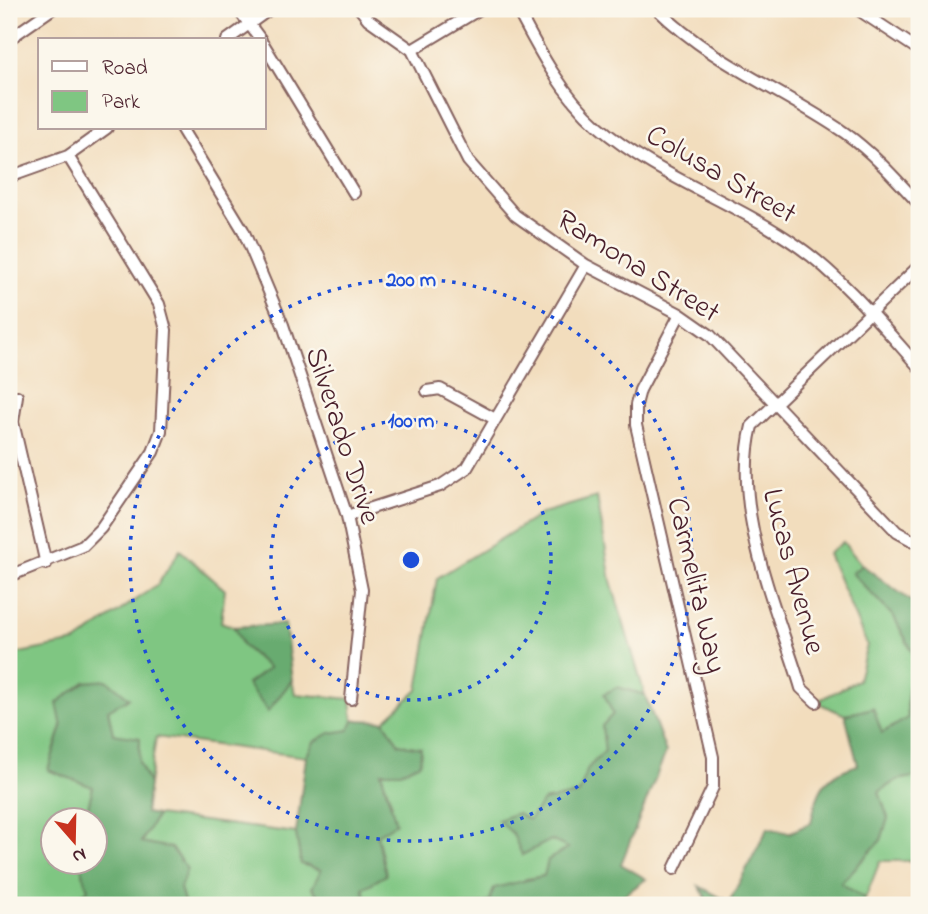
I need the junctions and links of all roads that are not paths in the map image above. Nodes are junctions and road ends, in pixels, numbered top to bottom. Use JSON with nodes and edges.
{"nodes":[{"id":1,"x":52,"y":9,"type":"edge"},
{"id":2,"x":238,"y":9,"type":"edge"},
{"id":3,"x":270,"y":9,"type":"edge"},
{"id":4,"x":360,"y":9,"type":"edge"},
{"id":5,"x":480,"y":9,"type":"edge"},
{"id":6,"x":517,"y":9,"type":"edge"},
{"id":7,"x":657,"y":9,"type":"edge"},
{"id":8,"x":857,"y":9,"type":"edge"},
{"id":9,"x":250,"y":23,"type":"junction"},
{"id":10,"x":230,"y":38,"type":"edge"},
{"id":11,"x":260,"y":38,"type":"edge"},
{"id":12,"x":9,"y":39,"type":"edge"},
{"id":13,"x":266,"y":49,"type":"edge"},
{"id":14,"x":412,"y":50,"type":"junction"},
{"id":15,"x":919,"y":50,"type":"edge"},
{"id":16,"x":104,"y":130,"type":"edge"},
{"id":17,"x":182,"y":130,"type":"edge"},
{"id":18,"x":68,"y":156,"type":"junction"},
{"id":19,"x":9,"y":177,"type":"edge"},
{"id":20,"x":354,"y":193,"type":"dead end"},
{"id":21,"x":919,"y":204,"type":"edge"},
{"id":22,"x":586,"y":265,"type":"junction"},
{"id":23,"x":919,"y":266,"type":"edge"},
{"id":24,"x":870,"y":312,"type":"junction"},
{"id":25,"x":680,"y":313,"type":"junction"},
{"id":26,"x":919,"y":367,"type":"edge"},
{"id":27,"x":426,"y":391,"type":"dead end"},
{"id":28,"x":17,"y":396,"type":"dead end"},
{"id":29,"x":777,"y":403,"type":"junction"},
{"id":30,"x":495,"y":419,"type":"junction"},
{"id":31,"x":346,"y":516,"type":"junction"},
{"id":32,"x":919,"y":544,"type":"edge"},
{"id":33,"x":46,"y":564,"type":"junction"},
{"id":34,"x":9,"y":576,"type":"edge"},
{"id":35,"x":351,"y":699,"type":"dead end"},
{"id":36,"x":816,"y":702,"type":"dead end"},
{"id":37,"x":674,"y":869,"type":"dead end"}],
"edges":[{"from":1,"to":12,"type":"street"},
{"from":2,"to":9,"type":"street"},
{"from":3,"to":9,"type":"street"},
{"from":4,"to":14,"type":"street","name":"Ramona Street"},
{"from":5,"to":14,"type":"street"},
{"from":6,"to":24,"type":"street","name":"Colusa Street"},
{"from":7,"to":21,"type":"street"},
{"from":8,"to":15,"type":"street"},
{"from":9,"to":10,"type":"street"},
{"from":9,"to":11,"type":"street"},
{"from":13,"to":20,"type":"street"},
{"from":14,"to":22,"type":"street","name":"Ramona Street"},
{"from":16,"to":18,"type":"street"},
{"from":17,"to":31,"type":"street","name":"Silverado Drive"},
{"from":18,"to":19,"type":"street"},
{"from":18,"to":33,"type":"street"},
{"from":22,"to":25,"type":"street","name":"Ramona Street"},
{"from":22,"to":30,"type":"street"},
{"from":23,"to":24,"type":"street","name":"Lucas Avenue"},
{"from":24,"to":26,"type":"street","name":"Colusa Street"},
{"from":24,"to":29,"type":"street","name":"Lucas Avenue"},
{"from":25,"to":29,"type":"street","name":"Ramona Street"},
{"from":25,"to":37,"type":"street","name":"Carmelita Way"},
{"from":27,"to":30,"type":"street"},
{"from":28,"to":33,"type":"street"},
{"from":29,"to":32,"type":"street","name":"Ramona Street"},
{"from":29,"to":36,"type":"street","name":"Lucas Avenue"},
{"from":30,"to":31,"type":"street"},
{"from":31,"to":35,"type":"street","name":"Silverado Drive"},
{"from":33,"to":34,"type":"street"}]}
